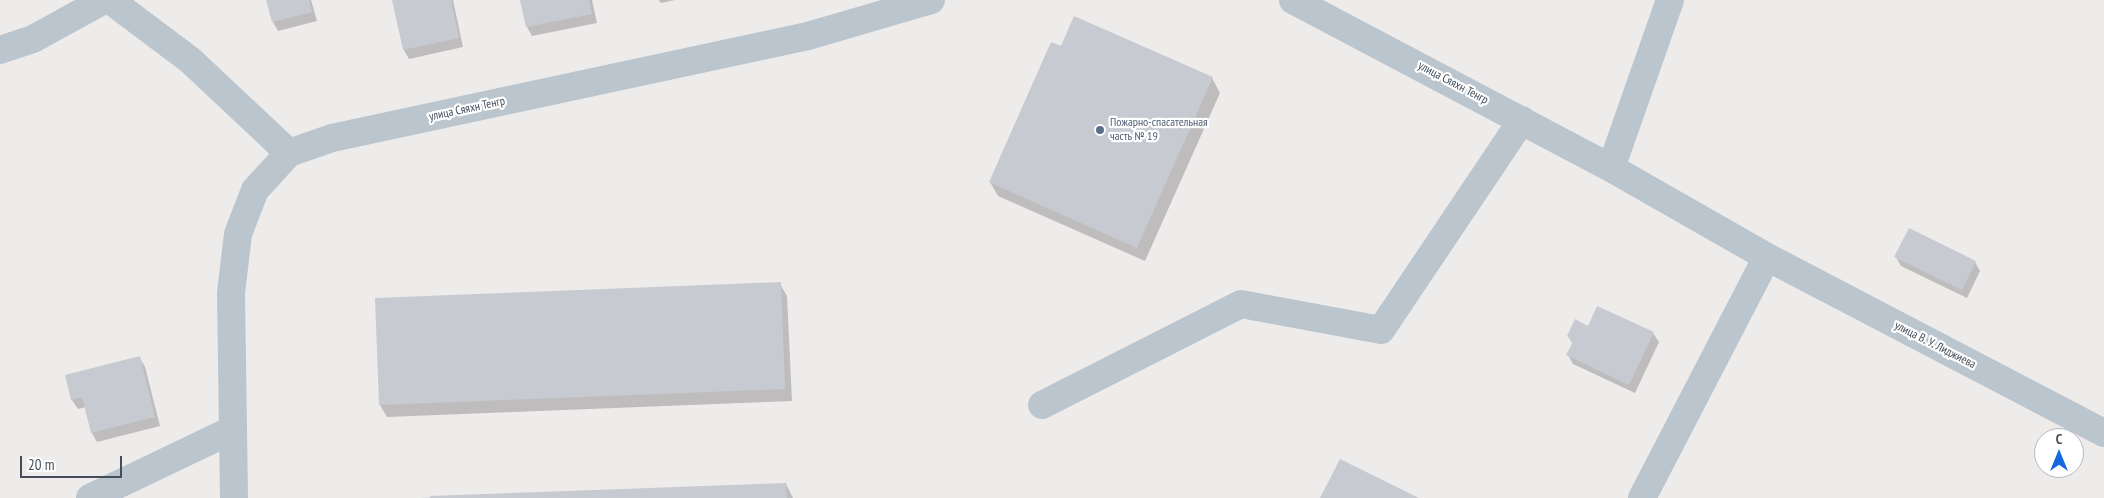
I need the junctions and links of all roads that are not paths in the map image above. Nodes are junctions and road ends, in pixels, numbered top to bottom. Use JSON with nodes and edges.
{"nodes":[{"id":1,"x":104,"y":0,"type":"edge"},
{"id":2,"x":110,"y":0,"type":"edge"},
{"id":3,"x":931,"y":0,"type":"edge"},
{"id":4,"x":1293,"y":0,"type":"edge"},
{"id":5,"x":1670,"y":0,"type":"edge"},
{"id":6,"x":0,"y":50,"type":"edge"},
{"id":7,"x":1522,"y":120,"type":"junction"},
{"id":8,"x":289,"y":153,"type":"junction"},
{"id":9,"x":1611,"y":168,"type":"junction"},
{"id":10,"x":1767,"y":257,"type":"junction"},
{"id":11,"x":1042,"y":405,"type":"dead end"},
{"id":12,"x":232,"y":430,"type":"junction"},
{"id":13,"x":2104,"y":433,"type":"edge"},
{"id":14,"x":90,"y":498,"type":"edge"},
{"id":15,"x":234,"y":498,"type":"edge"},
{"id":16,"x":1642,"y":498,"type":"edge"}],
"edges":[{"from":1,"to":6,"type":"street"},
{"from":2,"to":8,"type":"street"},
{"from":3,"to":8,"type":"street","name":"улица Сяяхн Тенгр"},
{"from":4,"to":7,"type":"street","name":"улица Сяяхн Тенгр"},
{"from":5,"to":9,"type":"street"},
{"from":7,"to":9,"type":"street","name":"улица Сяяхн Тенгр"},
{"from":7,"to":11,"type":"street"},
{"from":8,"to":12,"type":"street","name":"улица Сяяхн Тенгр"},
{"from":9,"to":10,"type":"street","name":"улица В. У. Лиджиева"},
{"from":10,"to":13,"type":"street","name":"улица В. У. Лиджиева"},
{"from":10,"to":16,"type":"street"},
{"from":12,"to":14,"type":"street"},
{"from":12,"to":15,"type":"street","name":"улица Сяяхн Тенгр"}]}
